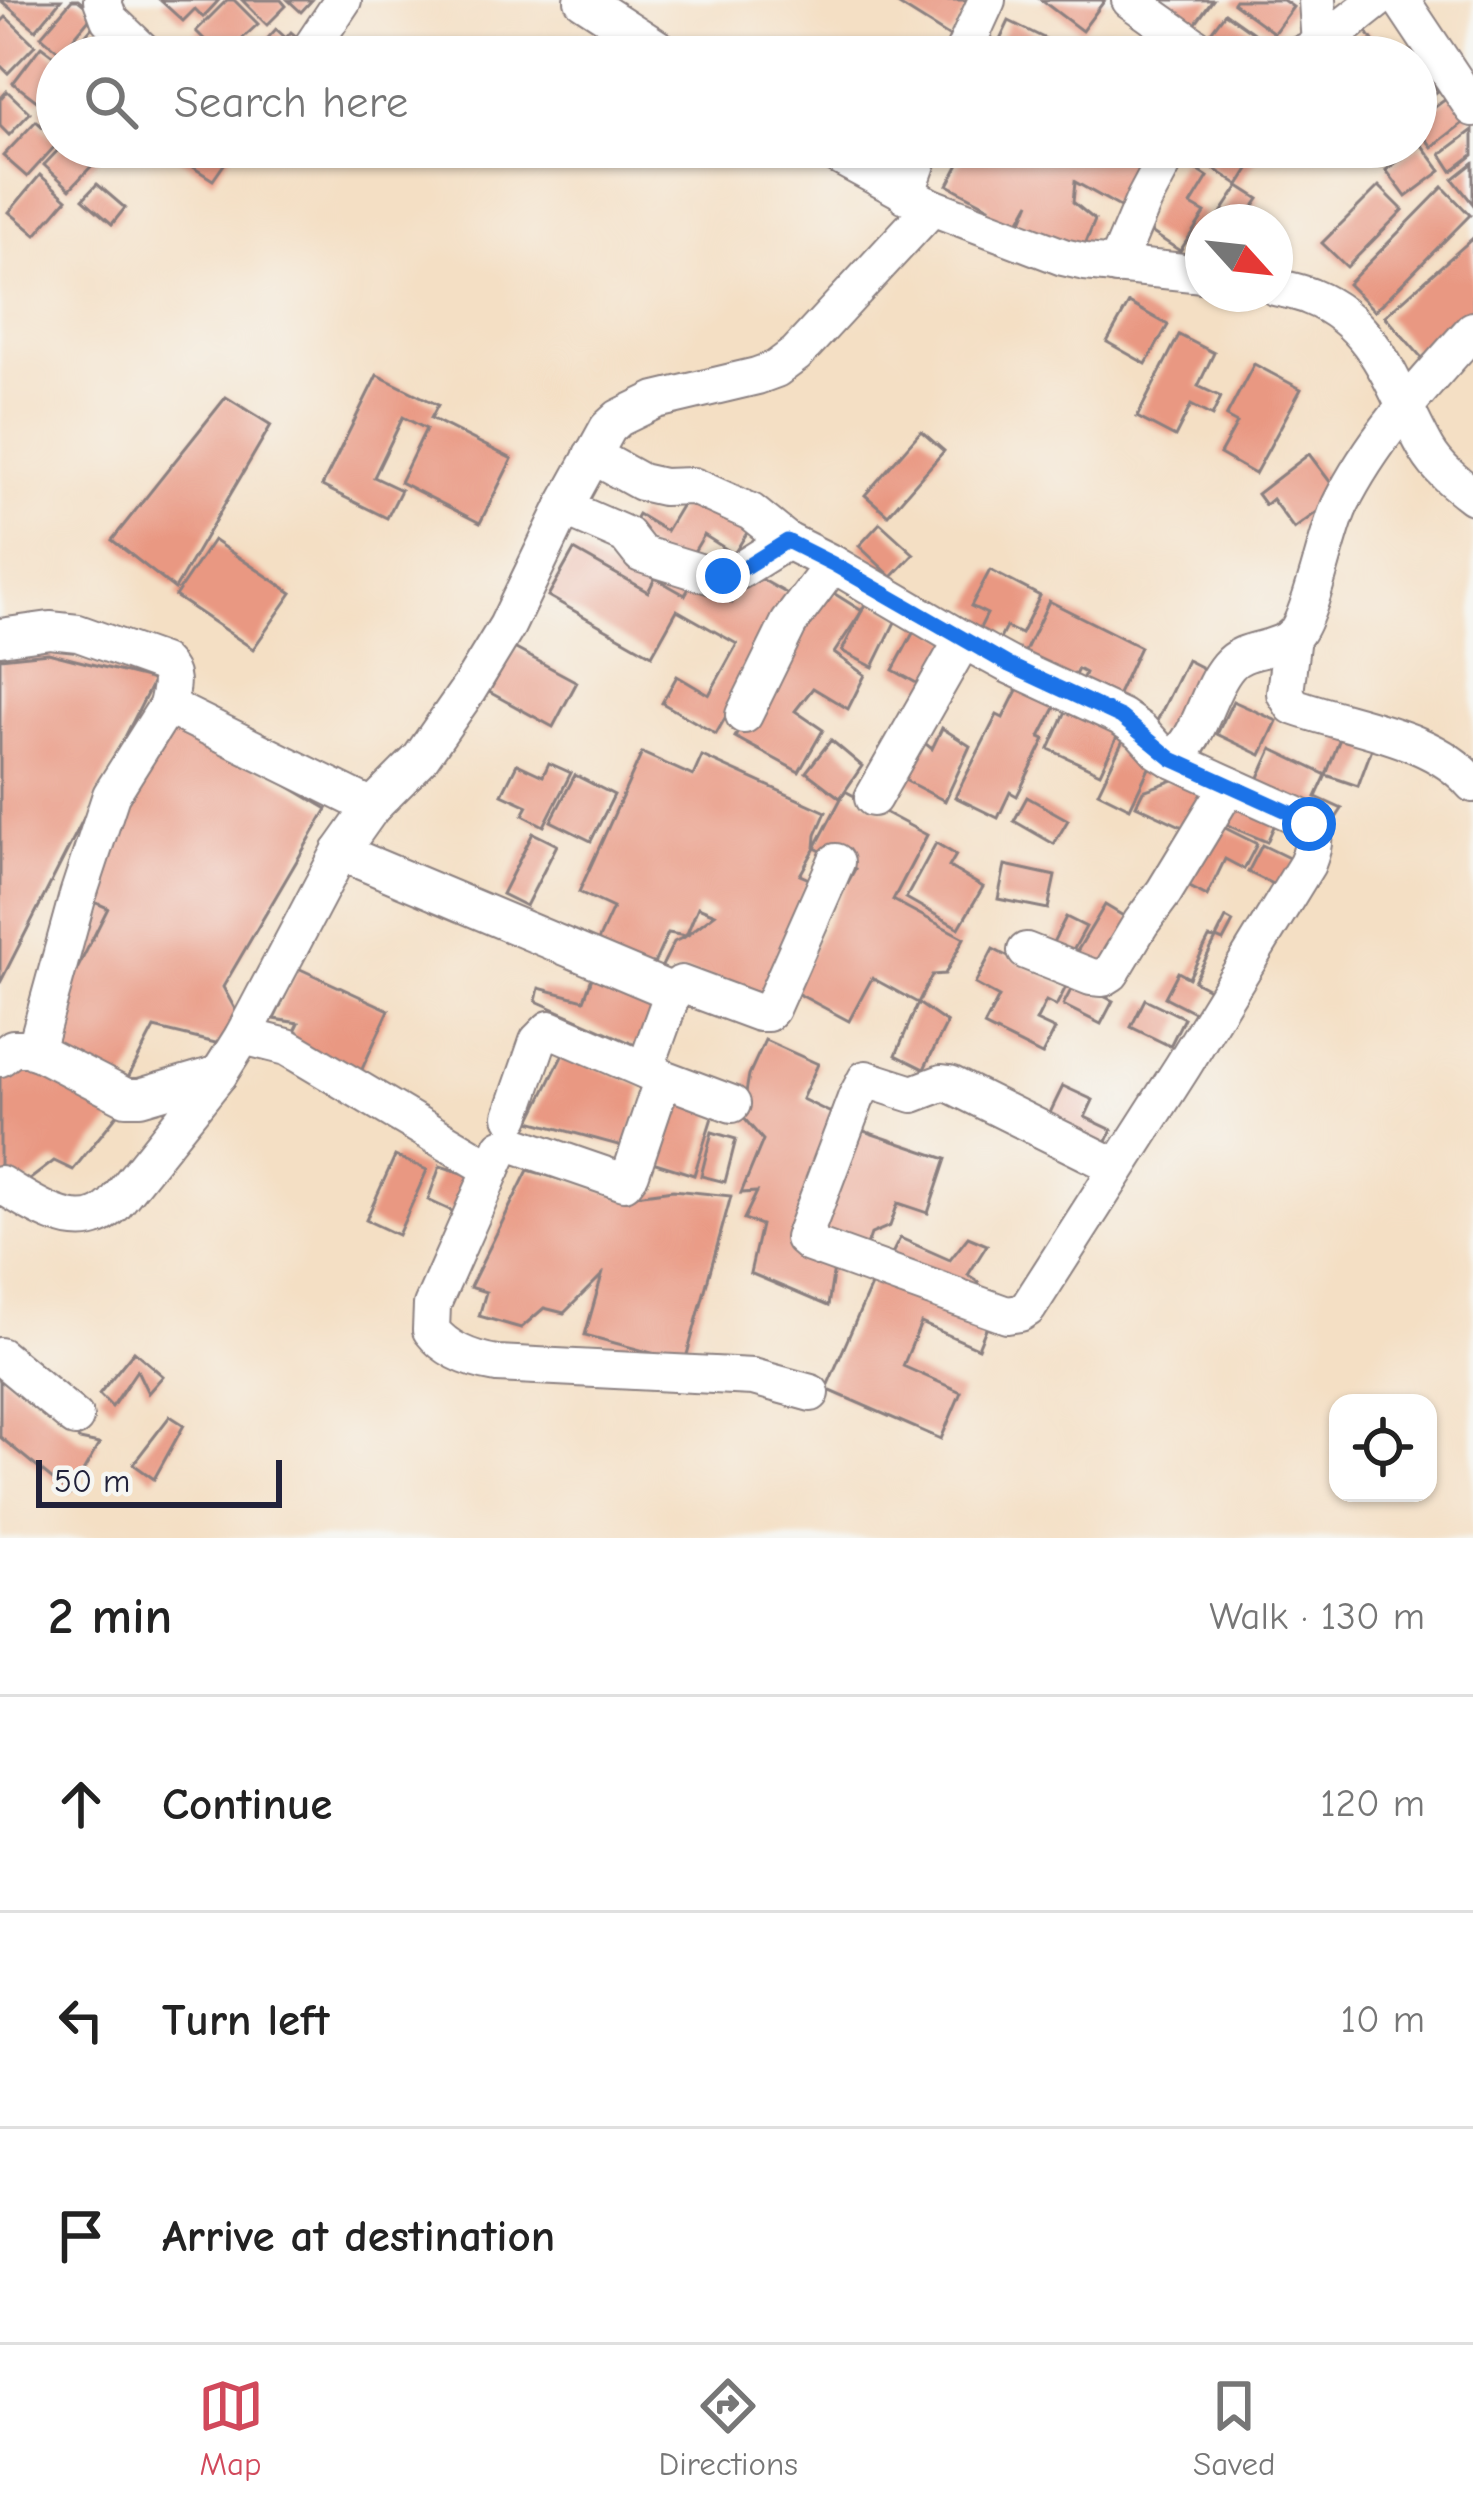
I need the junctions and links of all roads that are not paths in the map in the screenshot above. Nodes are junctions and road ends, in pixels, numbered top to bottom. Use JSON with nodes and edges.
{"nodes":[{"id":1,"x":103,"y":0,"type":"edge"},
{"id":2,"x":343,"y":0,"type":"edge"},
{"id":3,"x":584,"y":0,"type":"edge"},
{"id":4,"x":987,"y":0,"type":"edge"},
{"id":5,"x":1130,"y":0,"type":"edge"},
{"id":6,"x":1317,"y":0,"type":"edge"},
{"id":7,"x":1377,"y":0,"type":"edge"},
{"id":8,"x":1401,"y":0,"type":"edge"},
{"id":9,"x":127,"y":36,"type":"edge"},
{"id":10,"x":319,"y":36,"type":"edge"},
{"id":11,"x":638,"y":36,"type":"edge"},
{"id":12,"x":971,"y":36,"type":"edge"},
{"id":13,"x":1181,"y":36,"type":"edge"},
{"id":14,"x":1311,"y":36,"type":"edge"},
{"id":15,"x":1328,"y":36,"type":"edge"},
{"id":16,"x":1425,"y":36,"type":"edge"},
{"id":17,"x":1437,"y":54,"type":"edge"},
{"id":18,"x":1473,"y":108,"type":"edge"},
{"id":19,"x":860,"y":168,"type":"edge"},
{"id":20,"x":921,"y":168,"type":"edge"},
{"id":21,"x":1161,"y":168,"type":"edge"},
{"id":22,"x":919,"y":201,"type":"junction"},
{"id":23,"x":1116,"y":266,"type":"junction"},
{"id":24,"x":1185,"y":272,"type":"edge"},
{"id":25,"x":1293,"y":292,"type":"edge"},
{"id":26,"x":1473,"y":330,"type":"edge"},
{"id":27,"x":1405,"y":405,"type":"junction"},
{"id":28,"x":592,"y":455,"type":"junction"},
{"id":29,"x":1473,"y":496,"type":"edge"},
{"id":30,"x":564,"y":508,"type":"junction"},
{"id":31,"x":787,"y":541,"type":"junction"},
{"id":32,"x":833,"y":564,"type":"junction"},
{"id":33,"x":1292,"y":636,"type":"junction"},
{"id":34,"x":0,"y":637,"type":"edge"},
{"id":35,"x":963,"y":640,"type":"junction"},
{"id":36,"x":166,"y":706,"type":"junction"},
{"id":37,"x":744,"y":715,"type":"dead end"},
{"id":38,"x":1172,"y":759,"type":"junction"},
{"id":39,"x":1473,"y":784,"type":"edge"},
{"id":40,"x":1229,"y":785,"type":"junction"},
{"id":41,"x":873,"y":798,"type":"dead end"},
{"id":42,"x":372,"y":807,"type":"junction"},
{"id":43,"x":340,"y":852,"type":"junction"},
{"id":44,"x":836,"y":862,"type":"dead end"},
{"id":45,"x":1026,"y":951,"type":"dead end"},
{"id":46,"x":673,"y":992,"type":"junction"},
{"id":47,"x":243,"y":1036,"type":"junction"},
{"id":48,"x":18,"y":1054,"type":"edge"},
{"id":49,"x":218,"y":1074,"type":"junction"},
{"id":50,"x":654,"y":1074,"type":"junction"},
{"id":51,"x":732,"y":1104,"type":"dead end"},
{"id":52,"x":512,"y":1116,"type":"dead end"},
{"id":53,"x":1117,"y":1167,"type":"junction"},
{"id":54,"x":492,"y":1169,"type":"junction"},
{"id":55,"x":0,"y":1184,"type":"edge"},
{"id":56,"x":0,"y":1356,"type":"edge"},
{"id":57,"x":811,"y":1393,"type":"dead end"},
{"id":58,"x":74,"y":1418,"type":"dead end"}],
"edges":[{"from":1,"to":9,"type":"street"},
{"from":2,"to":10,"type":"street"},
{"from":3,"to":11,"type":"street"},
{"from":4,"to":12,"type":"street"},
{"from":5,"to":13,"type":"street"},
{"from":6,"to":14,"type":"street"},
{"from":7,"to":15,"type":"street"},
{"from":8,"to":16,"type":"street"},
{"from":17,"to":18,"type":"street"},
{"from":19,"to":22,"type":"street"},
{"from":20,"to":22,"type":"street"},
{"from":21,"to":23,"type":"street"},
{"from":22,"to":23,"type":"street"},
{"from":22,"to":28,"type":"street"},
{"from":23,"to":24,"type":"street"},
{"from":25,"to":27,"type":"street"},
{"from":26,"to":27,"type":"street"},
{"from":27,"to":29,"type":"street"},
{"from":27,"to":33,"type":"street"},
{"from":28,"to":30,"type":"street"},
{"from":28,"to":31,"type":"street"},
{"from":30,"to":31,"type":"street"},
{"from":30,"to":42,"type":"street"},
{"from":31,"to":32,"type":"street"},
{"from":32,"to":35,"type":"street"},
{"from":32,"to":37,"type":"street"},
{"from":33,"to":38,"type":"street"},
{"from":33,"to":39,"type":"street"},
{"from":34,"to":36,"type":"street"},
{"from":35,"to":38,"type":"street"},
{"from":35,"to":41,"type":"street"},
{"from":36,"to":42,"type":"street"},
{"from":36,"to":48,"type":"street"},
{"from":38,"to":40,"type":"street"},
{"from":40,"to":45,"type":"street"},
{"from":40,"to":53,"type":"street"},
{"from":42,"to":43,"type":"street"},
{"from":43,"to":46,"type":"street"},
{"from":43,"to":47,"type":"street"},
{"from":44,"to":46,"type":"street"},
{"from":46,"to":50,"type":"street"},
{"from":47,"to":49,"type":"street"},
{"from":47,"to":54,"type":"street"},
{"from":48,"to":49,"type":"street"},
{"from":49,"to":55,"type":"street"},
{"from":50,"to":51,"type":"street"},
{"from":50,"to":52,"type":"street"},
{"from":50,"to":54,"type":"street"},
{"from":53,"to":53,"type":"street"},
{"from":54,"to":57,"type":"street"},
{"from":56,"to":58,"type":"street"}]}
